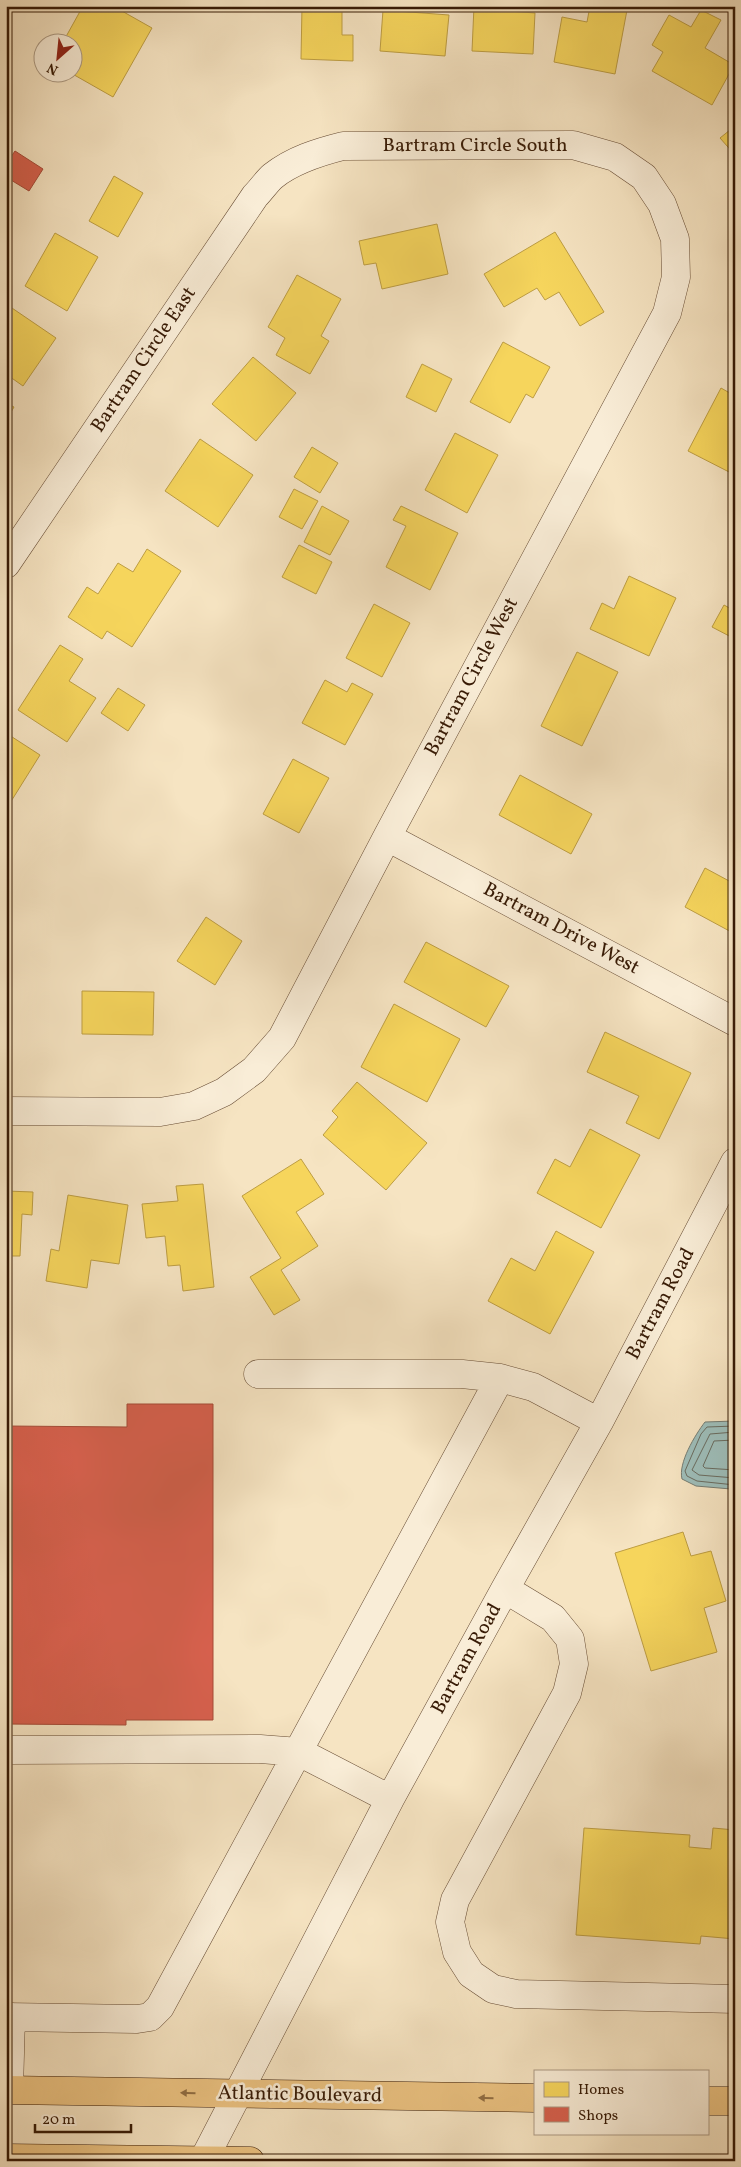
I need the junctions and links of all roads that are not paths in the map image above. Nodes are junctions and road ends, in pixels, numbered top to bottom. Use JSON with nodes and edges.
{"nodes":[{"id":1,"x":292,"y":165,"type":"joint"},
{"id":2,"x":675,"y":240,"type":"joint"},
{"id":3,"x":6,"y":564,"type":"edge"},
{"id":4,"x":387,"y":837,"type":"junction"},
{"id":5,"x":735,"y":1022,"type":"edge"},
{"id":6,"x":6,"y":1111,"type":"edge"},
{"id":7,"x":735,"y":1162,"type":"edge"},
{"id":8,"x":258,"y":1374,"type":"dead end"},
{"id":9,"x":500,"y":1378,"type":"junction"},
{"id":10,"x":600,"y":1422,"type":"junction"},
{"id":11,"x":505,"y":1588,"type":"junction"},
{"id":12,"x":6,"y":1750,"type":"edge"},
{"id":13,"x":299,"y":1752,"type":"junction"},
{"id":14,"x":390,"y":1799,"type":"junction"},
{"id":15,"x":735,"y":1998,"type":"edge"},
{"id":16,"x":8,"y":2017,"type":"edge"},
{"id":17,"x":8,"y":2090,"type":"edge"},
{"id":18,"x":236,"y":2094,"type":"junction"},
{"id":19,"x":534,"y":2098,"type":"edge"},
{"id":20,"x":708,"y":2101,"type":"edge"},
{"id":21,"x":735,"y":2101,"type":"edge"},
{"id":22,"x":6,"y":2158,"type":"edge"},
{"id":23,"x":203,"y":2160,"type":"edge"},
{"id":24,"x":250,"y":2161,"type":"edge"}],
"edges":[{"from":1,"to":2,"type":"street","name":"Bartram Circle South"},
{"from":1,"to":3,"type":"street","name":"Bartram Circle East"},
{"from":2,"to":4,"type":"street","name":"Bartram Circle West"},
{"from":4,"to":5,"type":"street","name":"Bartram Drive West"},
{"from":4,"to":6,"type":"street","name":"Bartram Circle West"},
{"from":7,"to":10,"type":"street","name":"Bartram Road"},
{"from":8,"to":9,"type":"street"},
{"from":9,"to":10,"type":"street"},
{"from":9,"to":13,"type":"street"},
{"from":10,"to":11,"type":"street","name":"Bartram Road"},
{"from":11,"to":14,"type":"street","name":"Bartram Road"},
{"from":11,"to":15,"type":"street"},
{"from":12,"to":13,"type":"street"},
{"from":13,"to":14,"type":"street"},
{"from":13,"to":16,"type":"street"},
{"from":14,"to":18,"type":"street","name":"Bartram Road"},
{"from":16,"to":17,"type":"street"},
{"from":18,"to":17,"type":"main road","name":"Atlantic Boulevard","one_way":true},
{"from":19,"to":18,"type":"main road","name":"Atlantic Boulevard","one_way":true},
{"from":18,"to":23,"type":"street","name":"Bartram Road"},
{"from":20,"to":21,"type":"main road"},
{"from":22,"to":23,"type":"main road"},
{"from":23,"to":24,"type":"main road"}]}
